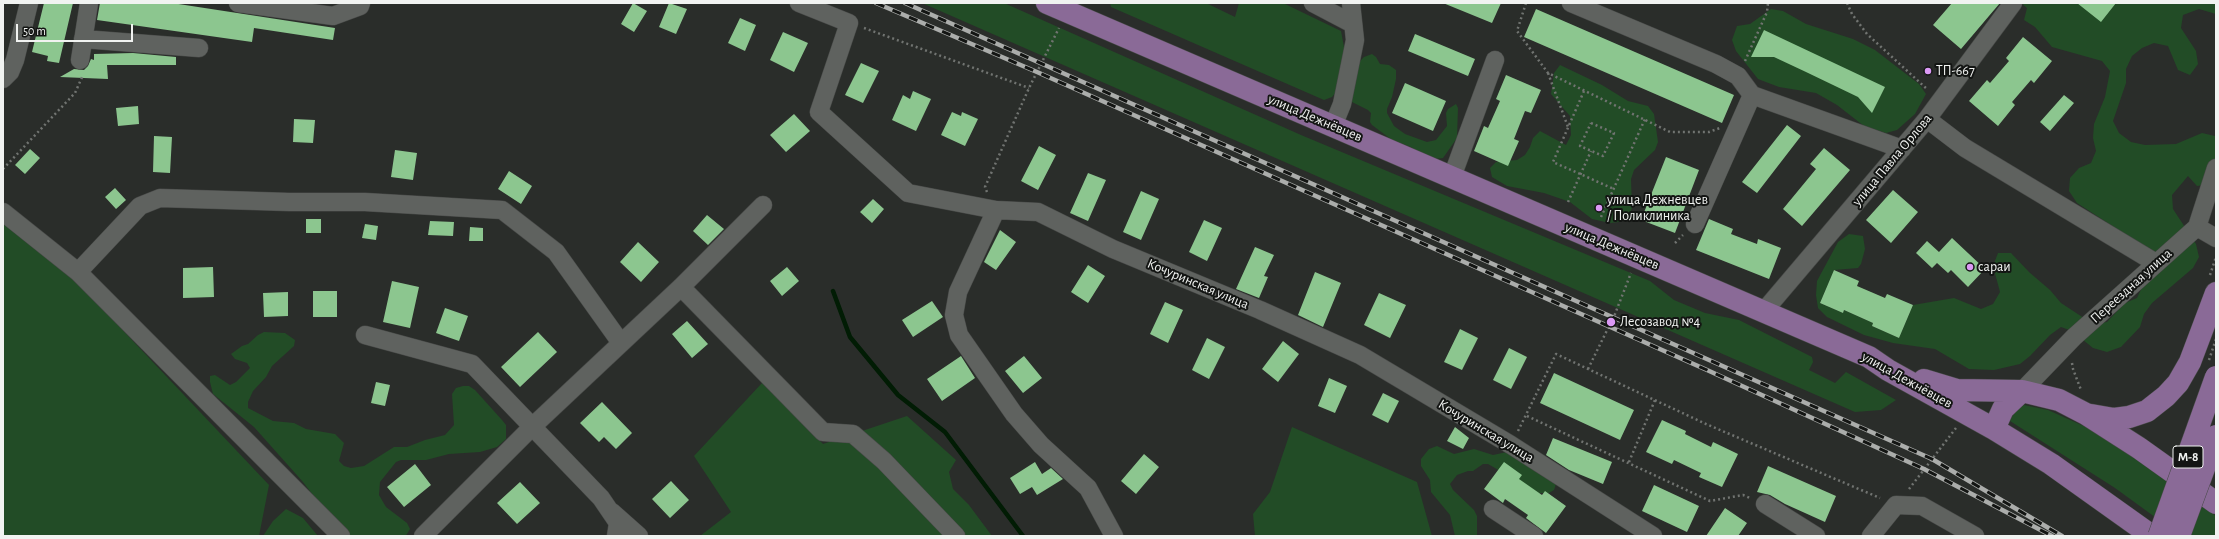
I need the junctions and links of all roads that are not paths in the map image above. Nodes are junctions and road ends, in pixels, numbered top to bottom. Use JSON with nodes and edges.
{"nodes":[{"id":1,"x":29,"y":3,"type":"edge"},
{"id":2,"x":89,"y":3,"type":"edge"},
{"id":3,"x":238,"y":3,"type":"edge"},
{"id":4,"x":361,"y":3,"type":"edge"},
{"id":5,"x":799,"y":3,"type":"edge"},
{"id":6,"x":1047,"y":3,"type":"edge"},
{"id":7,"x":1313,"y":3,"type":"edge"},
{"id":8,"x":1351,"y":3,"type":"edge"},
{"id":9,"x":1571,"y":3,"type":"edge"},
{"id":10,"x":2013,"y":3,"type":"edge"},
{"id":11,"x":1353,"y":24,"type":"junction"},
{"id":12,"x":83,"y":39,"type":"junction"},
{"id":13,"x":199,"y":48,"type":"dead end"},
{"id":14,"x":80,"y":60,"type":"road end"},
{"id":15,"x":1495,"y":60,"type":"dead end"},
{"id":16,"x":3,"y":79,"type":"edge"},
{"id":17,"x":1752,"y":95,"type":"junction"},
{"id":18,"x":1927,"y":119,"type":"junction"},
{"id":19,"x":1333,"y":126,"type":"junction"},
{"id":20,"x":1902,"y":149,"type":"junction"},
{"id":21,"x":2216,"y":168,"type":"edge"},
{"id":22,"x":1452,"y":177,"type":"junction"},
{"id":23,"x":764,"y":205,"type":"dead end"},
{"id":24,"x":996,"y":210,"type":"junction"},
{"id":25,"x":3,"y":212,"type":"edge"},
{"id":26,"x":1695,"y":224,"type":"dead end"},
{"id":27,"x":2197,"y":226,"type":"junction"},
{"id":28,"x":2216,"y":238,"type":"edge"},
{"id":29,"x":2156,"y":263,"type":"junction"},
{"id":30,"x":78,"y":272,"type":"junction"},
{"id":31,"x":681,"y":287,"type":"junction"},
{"id":32,"x":2216,"y":294,"type":"edge"},
{"id":33,"x":1764,"y":311,"type":"junction"},
{"id":34,"x":365,"y":335,"type":"dead end"},
{"id":35,"x":621,"y":343,"type":"junction"},
{"id":36,"x":1888,"y":370,"type":"junction"},
{"id":37,"x":2216,"y":377,"type":"edge"},
{"id":38,"x":2022,"y":391,"type":"junction"},
{"id":39,"x":2086,"y":404,"type":"junction"},
{"id":40,"x":533,"y":426,"type":"junction"},
{"id":41,"x":1994,"y":429,"type":"junction"},
{"id":42,"x":2216,"y":436,"type":"edge"},
{"id":43,"x":2216,"y":503,"type":"edge"},
{"id":44,"x":1765,"y":504,"type":"road end"},
{"id":45,"x":1493,"y":509,"type":"dead end"},
{"id":46,"x":610,"y":510,"type":"junction"},
{"id":47,"x":341,"y":536,"type":"edge"},
{"id":48,"x":423,"y":536,"type":"edge"},
{"id":49,"x":616,"y":536,"type":"edge"},
{"id":50,"x":639,"y":536,"type":"edge"},
{"id":51,"x":956,"y":536,"type":"edge"},
{"id":52,"x":1114,"y":536,"type":"edge"},
{"id":53,"x":1534,"y":536,"type":"edge"},
{"id":54,"x":1653,"y":536,"type":"edge"},
{"id":55,"x":1816,"y":536,"type":"edge"},
{"id":56,"x":1871,"y":536,"type":"edge"},
{"id":57,"x":1975,"y":536,"type":"edge"},
{"id":58,"x":2152,"y":536,"type":"edge"},
{"id":59,"x":2159,"y":536,"type":"edge"},
{"id":60,"x":2179,"y":536,"type":"edge"}],
"edges":[{"from":1,"to":16,"type":"street"},
{"from":2,"to":12,"type":"street"},
{"from":3,"to":4,"type":"street"},
{"from":5,"to":24,"type":"street","name":"Кочуринская улица"},
{"from":6,"to":19,"type":"main road","name":"улица Дежнёвцев"},
{"from":7,"to":11,"type":"street"},
{"from":8,"to":11,"type":"street"},
{"from":9,"to":17,"type":"street"},
{"from":10,"to":18,"type":"street","name":"улица Павла Орлова"},
{"from":11,"to":19,"type":"street"},
{"from":12,"to":13,"type":"street"},
{"from":12,"to":14,"type":"street"},
{"from":15,"to":22,"type":"street"},
{"from":17,"to":20,"type":"street"},
{"from":17,"to":26,"type":"street"},
{"from":18,"to":20,"type":"street","name":"улица Павла Орлова"},
{"from":18,"to":29,"type":"street"},
{"from":19,"to":22,"type":"main road","name":"улица Дежнёвцев"},
{"from":20,"to":33,"type":"street","name":"улица Павла Орлова"},
{"from":21,"to":27,"type":"street","name":"Переездная улица"},
{"from":22,"to":33,"type":"main road","name":"улица Дежнёвцев"},
{"from":23,"to":31,"type":"street"},
{"from":24,"to":52,"type":"street"},
{"from":24,"to":54,"type":"street","name":"Кочуринская улица"},
{"from":25,"to":30,"type":"street"},
{"from":27,"to":28,"type":"street"},
{"from":27,"to":29,"type":"street","name":"Переездная улица"},
{"from":29,"to":38,"type":"street","name":"Переездная улица"},
{"from":30,"to":35,"type":"street"},
{"from":30,"to":47,"type":"street"},
{"from":31,"to":35,"type":"street"},
{"from":31,"to":51,"type":"street"},
{"from":32,"to":39,"type":"main road"},
{"from":33,"to":36,"type":"main road","name":"улица Дежнёвцев"},
{"from":34,"to":40,"type":"street"},
{"from":35,"to":40,"type":"street"},
{"from":36,"to":38,"type":"main road"},
{"from":36,"to":41,"type":"main road","name":"улица Дежнёвцев"},
{"from":37,"to":59,"type":"main road","number":"М-8","bridge":true},
{"from":38,"to":39,"type":"main road"},
{"from":38,"to":41,"type":"main road"},
{"from":39,"to":43,"type":"main road"},
{"from":40,"to":46,"type":"street"},
{"from":40,"to":48,"type":"street"},
{"from":41,"to":58,"type":"main road","name":"улица Дежнёвцев"},
{"from":42,"to":60,"type":"main road","number":"М-8","bridge":true},
{"from":44,"to":55,"type":"street"},
{"from":45,"to":53,"type":"street"},
{"from":46,"to":49,"type":"street"},
{"from":46,"to":50,"type":"street"},
{"from":56,"to":57,"type":"street"}]}
